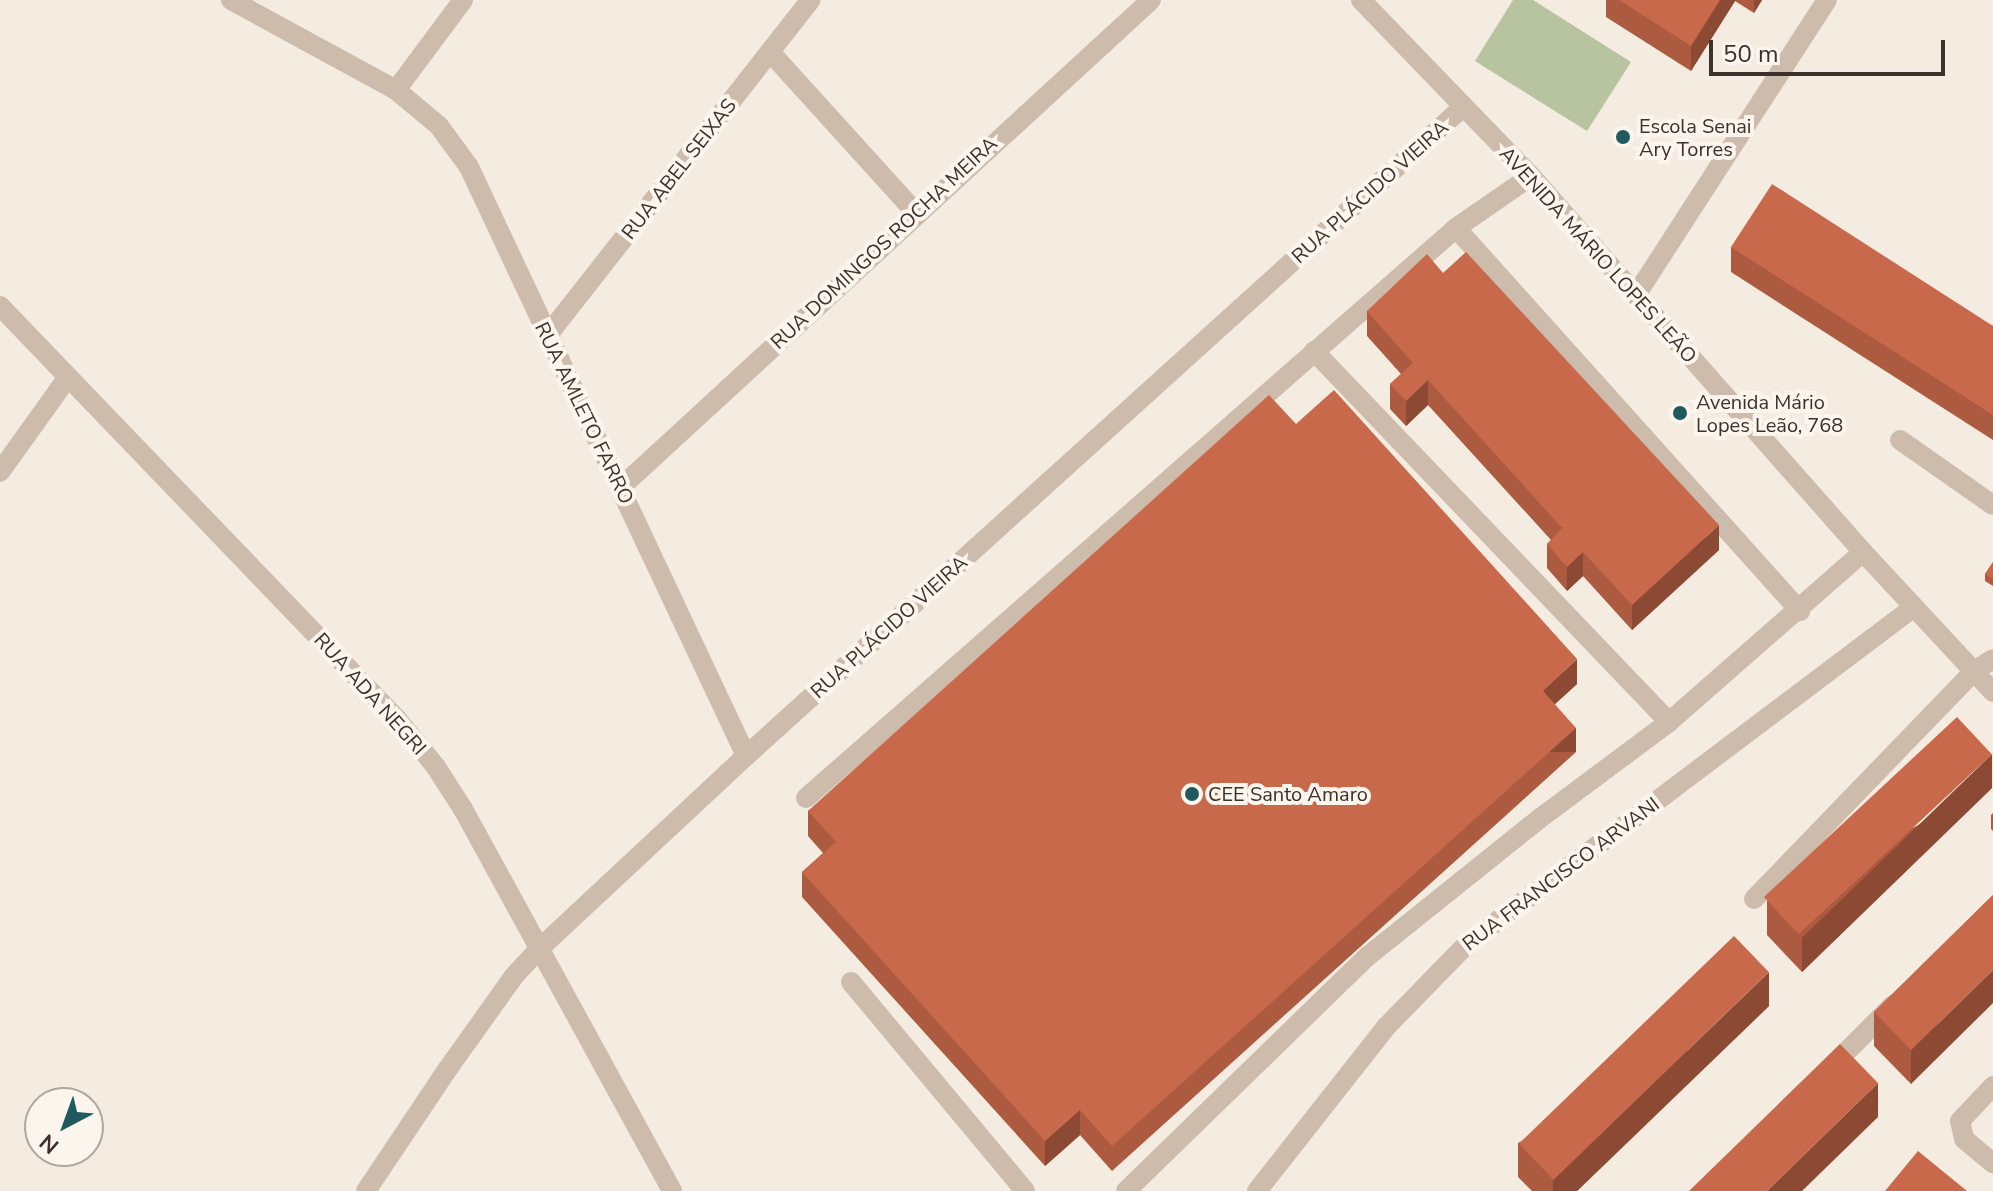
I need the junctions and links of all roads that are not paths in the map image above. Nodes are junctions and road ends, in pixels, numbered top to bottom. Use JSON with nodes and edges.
{"nodes":[{"id":1,"x":231,"y":0,"type":"edge"},
{"id":2,"x":463,"y":0,"type":"edge"},
{"id":3,"x":810,"y":0,"type":"edge"},
{"id":4,"x":1151,"y":0,"type":"edge"},
{"id":5,"x":1361,"y":0,"type":"edge"},
{"id":6,"x":1827,"y":0,"type":"edge"},
{"id":7,"x":771,"y":53,"type":"junction"},
{"id":8,"x":396,"y":90,"type":"junction"},
{"id":9,"x":1463,"y":107,"type":"junction"},
{"id":10,"x":1531,"y":176,"type":"junction"},
{"id":11,"x":916,"y":213,"type":"junction"},
{"id":12,"x":1456,"y":228,"type":"junction"},
{"id":13,"x":1636,"y":295,"type":"junction"},
{"id":14,"x":0,"y":306,"type":"edge"},
{"id":15,"x":547,"y":336,"type":"junction"},
{"id":16,"x":1314,"y":351,"type":"junction"},
{"id":17,"x":68,"y":377,"type":"junction"},
{"id":18,"x":1900,"y":440,"type":"dead end"},
{"id":19,"x":0,"y":472,"type":"edge"},
{"id":20,"x":620,"y":488,"type":"junction"},
{"id":21,"x":1993,"y":505,"type":"edge"},
{"id":22,"x":1863,"y":552,"type":"junction"},
{"id":23,"x":1914,"y":607,"type":"junction"},
{"id":24,"x":1800,"y":611,"type":"junction"},
{"id":25,"x":1993,"y":659,"type":"edge"},
{"id":26,"x":1974,"y":671,"type":"junction"},
{"id":27,"x":1993,"y":692,"type":"edge"},
{"id":28,"x":1669,"y":722,"type":"junction"},
{"id":29,"x":746,"y":756,"type":"junction"},
{"id":30,"x":806,"y":798,"type":"dead end"},
{"id":31,"x":1754,"y":899,"type":"dead end"},
{"id":32,"x":539,"y":949,"type":"junction"},
{"id":33,"x":851,"y":982,"type":"dead end"},
{"id":34,"x":1904,"y":994,"type":"edge"},
{"id":35,"x":1815,"y":1082,"type":"edge"},
{"id":36,"x":1993,"y":1086,"type":"edge"},
{"id":37,"x":1993,"y":1163,"type":"edge"},
{"id":38,"x":366,"y":1191,"type":"edge"},
{"id":39,"x":672,"y":1191,"type":"edge"},
{"id":40,"x":1025,"y":1191,"type":"edge"},
{"id":41,"x":1126,"y":1191,"type":"edge"},
{"id":42,"x":1257,"y":1191,"type":"edge"}],
"edges":[{"from":1,"to":8,"type":"street","name":"RUA AMLETO FARRO"},
{"from":2,"to":8,"type":"street"},
{"from":3,"to":7,"type":"street","name":"RUA ABEL SEIXAS"},
{"from":4,"to":11,"type":"street","name":"RUA DOMINGOS ROCHA MEIRA"},
{"from":5,"to":9,"type":"street","name":"AVENIDA MÁRIO LOPES LEÃO"},
{"from":6,"to":13,"type":"street"},
{"from":7,"to":11,"type":"street"},
{"from":7,"to":15,"type":"street","name":"RUA ABEL SEIXAS"},
{"from":8,"to":15,"type":"street","name":"RUA AMLETO FARRO"},
{"from":9,"to":10,"type":"street","name":"AVENIDA MÁRIO LOPES LEÃO"},
{"from":9,"to":29,"type":"street","name":"RUA PLÁCIDO VIEIRA"},
{"from":10,"to":12,"type":"street"},
{"from":10,"to":13,"type":"street","name":"AVENIDA MÁRIO LOPES LEÃO"},
{"from":11,"to":20,"type":"street","name":"RUA DOMINGOS ROCHA MEIRA"},
{"from":12,"to":16,"type":"street"},
{"from":12,"to":24,"type":"street"},
{"from":13,"to":22,"type":"street","name":"AVENIDA MÁRIO LOPES LEÃO"},
{"from":14,"to":17,"type":"street","name":"RUA ADA NEGRI"},
{"from":15,"to":20,"type":"street","name":"RUA AMLETO FARRO"},
{"from":16,"to":28,"type":"street"},
{"from":16,"to":30,"type":"street"},
{"from":17,"to":19,"type":"street"},
{"from":17,"to":32,"type":"street","name":"RUA ADA NEGRI"},
{"from":18,"to":21,"type":"street"},
{"from":20,"to":29,"type":"street","name":"RUA AMLETO FARRO"},
{"from":22,"to":23,"type":"street","name":"AVENIDA MÁRIO LOPES LEÃO"},
{"from":22,"to":24,"type":"street"},
{"from":23,"to":26,"type":"street","name":"AVENIDA MÁRIO LOPES LEÃO"},
{"from":23,"to":42,"type":"street","name":"RUA FRANCISCO ARVANI"},
{"from":24,"to":28,"type":"street"},
{"from":25,"to":26,"type":"street"},
{"from":26,"to":27,"type":"street","name":"AVENIDA MÁRIO LOPES LEÃO"},
{"from":26,"to":31,"type":"street"},
{"from":28,"to":41,"type":"street"},
{"from":29,"to":32,"type":"street","name":"RUA PLÁCIDO VIEIRA"},
{"from":32,"to":38,"type":"street","name":"RUA PLÁCIDO VIEIRA"},
{"from":32,"to":39,"type":"street","name":"RUA ADA NEGRI"},
{"from":33,"to":40,"type":"street"},
{"from":34,"to":35,"type":"street"},
{"from":36,"to":37,"type":"street"}]}
